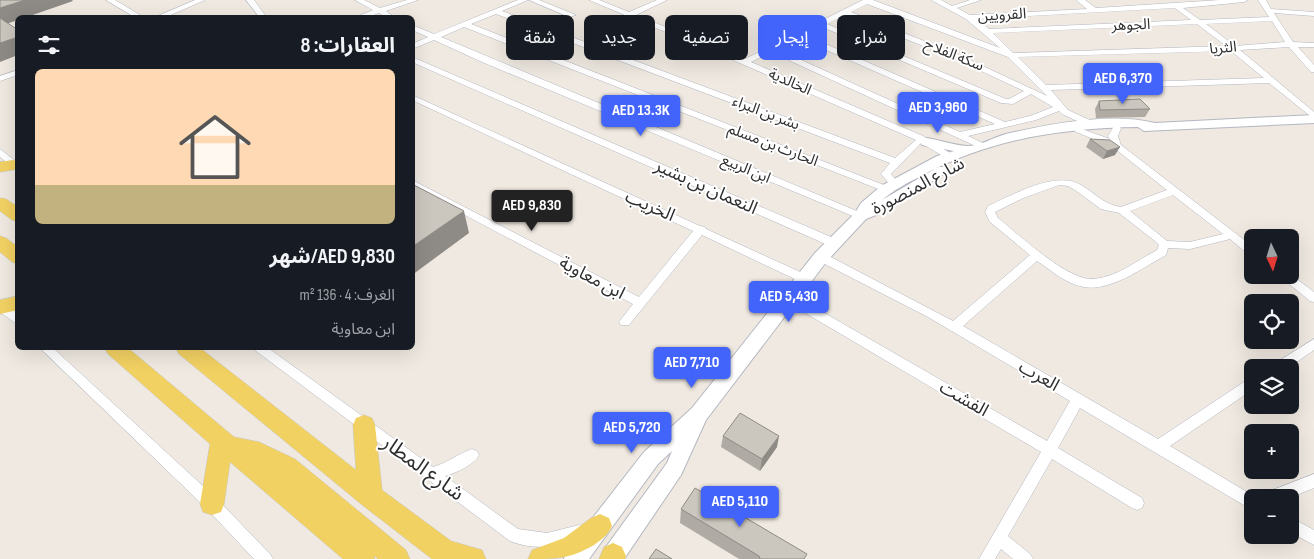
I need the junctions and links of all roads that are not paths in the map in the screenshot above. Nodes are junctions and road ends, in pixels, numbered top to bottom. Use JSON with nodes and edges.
{"nodes":[{"id":1,"x":110,"y":0,"type":"edge"},
{"id":2,"x":201,"y":0,"type":"edge"},
{"id":3,"x":250,"y":0,"type":"edge"},
{"id":4,"x":359,"y":0,"type":"edge"},
{"id":5,"x":414,"y":0,"type":"edge"},
{"id":6,"x":524,"y":0,"type":"edge"},
{"id":7,"x":533,"y":0,"type":"edge"},
{"id":8,"x":593,"y":0,"type":"edge"},
{"id":9,"x":663,"y":0,"type":"edge"},
{"id":10,"x":935,"y":0,"type":"edge"},
{"id":11,"x":977,"y":0,"type":"edge"},
{"id":12,"x":1080,"y":0,"type":"edge"},
{"id":13,"x":1164,"y":0,"type":"edge"},
{"id":14,"x":1244,"y":0,"type":"edge"},
{"id":15,"x":1262,"y":0,"type":"edge"},
{"id":16,"x":868,"y":1,"type":"edge"},
{"id":17,"x":1176,"y":6,"type":"junction"},
{"id":18,"x":951,"y":8,"type":"junction"},
{"id":19,"x":1094,"y":10,"type":"junction"},
{"id":20,"x":380,"y":11,"type":"junction"},
{"id":21,"x":495,"y":11,"type":"junction"},
{"id":22,"x":1270,"y":11,"type":"junction"},
{"id":23,"x":844,"y":12,"type":"junction"},
{"id":24,"x":1314,"y":14,"type":"edge"},
{"id":25,"x":137,"y":15,"type":"edge"},
{"id":26,"x":164,"y":15,"type":"edge"},
{"id":27,"x":262,"y":15,"type":"edge"},
{"id":28,"x":367,"y":15,"type":"edge"},
{"id":29,"x":387,"y":15,"type":"edge"},
{"id":30,"x":572,"y":15,"type":"dead end"},
{"id":31,"x":630,"y":15,"type":"joint"},
{"id":32,"x":969,"y":17,"type":"junction"},
{"id":33,"x":1274,"y":19,"type":"junction"},
{"id":34,"x":827,"y":21,"type":"edge"},
{"id":35,"x":1199,"y":22,"type":"junction"},
{"id":36,"x":464,"y":24,"type":"junction"},
{"id":37,"x":655,"y":25,"type":"edge"},
{"id":38,"x":827,"y":26,"type":"edge"},
{"id":39,"x":415,"y":28,"type":"edge"},
{"id":40,"x":987,"y":31,"type":"junction"},
{"id":41,"x":433,"y":37,"type":"junction"},
{"id":42,"x":1290,"y":44,"type":"junction"},
{"id":43,"x":1314,"y":45,"type":"edge"},
{"id":44,"x":415,"y":46,"type":"edge"},
{"id":45,"x":1232,"y":47,"type":"junction"},
{"id":46,"x":827,"y":48,"type":"edge"},
{"id":47,"x":758,"y":55,"type":"edge"},
{"id":48,"x":1011,"y":55,"type":"junction"},
{"id":49,"x":415,"y":59,"type":"edge"},
{"id":50,"x":1303,"y":59,"type":"junction"},
{"id":51,"x":794,"y":60,"type":"edge"},
{"id":52,"x":1314,"y":60,"type":"edge"},
{"id":53,"x":744,"y":62,"type":"junction"},
{"id":54,"x":1314,"y":70,"type":"edge"},
{"id":55,"x":15,"y":73,"type":"edge"},
{"id":56,"x":0,"y":79,"type":"edge"},
{"id":57,"x":1271,"y":80,"type":"junction"},
{"id":58,"x":1044,"y":88,"type":"junction"},
{"id":59,"x":1031,"y":90,"type":"junction"},
{"id":60,"x":415,"y":101,"type":"edge"},
{"id":61,"x":1062,"y":110,"type":"junction"},
{"id":62,"x":1314,"y":118,"type":"edge"},
{"id":63,"x":1091,"y":124,"type":"junction"},
{"id":64,"x":1004,"y":125,"type":"junction"},
{"id":65,"x":1154,"y":126,"type":"junction"},
{"id":66,"x":1053,"y":128,"type":"junction"},
{"id":67,"x":1117,"y":128,"type":"junction"},
{"id":68,"x":1079,"y":131,"type":"junction"},
{"id":69,"x":960,"y":135,"type":"junction"},
{"id":70,"x":922,"y":143,"type":"junction"},
{"id":71,"x":1117,"y":146,"type":"junction"},
{"id":72,"x":976,"y":148,"type":"junction"},
{"id":73,"x":0,"y":152,"type":"edge"},
{"id":74,"x":951,"y":161,"type":"junction"},
{"id":75,"x":896,"y":162,"type":"junction"},
{"id":76,"x":10,"y":166,"type":"edge"},
{"id":77,"x":922,"y":168,"type":"junction"},
{"id":78,"x":415,"y":185,"type":"edge"},
{"id":79,"x":890,"y":187,"type":"junction"},
{"id":80,"x":1174,"y":191,"type":"junction"},
{"id":81,"x":0,"y":203,"type":"edge"},
{"id":82,"x":1122,"y":210,"type":"junction"},
{"id":83,"x":15,"y":214,"type":"edge"},
{"id":84,"x":860,"y":216,"type":"junction"},
{"id":85,"x":701,"y":229,"type":"junction"},
{"id":86,"x":1231,"y":235,"type":"junction"},
{"id":87,"x":0,"y":242,"type":"edge"},
{"id":88,"x":834,"y":243,"type":"junction"},
{"id":89,"x":1164,"y":244,"type":"junction"},
{"id":90,"x":1244,"y":245,"type":"edge"},
{"id":91,"x":15,"y":255,"type":"edge"},
{"id":92,"x":1037,"y":255,"type":"junction"},
{"id":93,"x":821,"y":257,"type":"junction"},
{"id":94,"x":804,"y":278,"type":"junction"},
{"id":95,"x":1296,"y":284,"type":"edge"},
{"id":96,"x":789,"y":298,"type":"junction"},
{"id":97,"x":1314,"y":298,"type":"edge"},
{"id":98,"x":640,"y":303,"type":"junction"},
{"id":99,"x":6,"y":305,"type":"edge"},
{"id":100,"x":15,"y":317,"type":"edge"},
{"id":101,"x":625,"y":322,"type":"dead end"},
{"id":102,"x":954,"y":327,"type":"junction"},
{"id":103,"x":1314,"y":344,"type":"edge"},
{"id":104,"x":48,"y":350,"type":"edge"},
{"id":105,"x":117,"y":350,"type":"edge"},
{"id":106,"x":189,"y":350,"type":"edge"},
{"id":107,"x":263,"y":350,"type":"edge"},
{"id":108,"x":1292,"y":359,"type":"edge"},
{"id":109,"x":1244,"y":389,"type":"edge"},
{"id":110,"x":1078,"y":399,"type":"junction"},
{"id":111,"x":698,"y":408,"type":"junction"},
{"id":112,"x":364,"y":424,"type":"junction"},
{"id":113,"x":225,"y":443,"type":"junction"},
{"id":114,"x":1159,"y":446,"type":"junction"},
{"id":115,"x":1048,"y":449,"type":"junction"},
{"id":116,"x":472,"y":455,"type":"dead end"},
{"id":117,"x":431,"y":474,"type":"junction"},
{"id":118,"x":1314,"y":481,"type":"edge"},
{"id":119,"x":1293,"y":489,"type":"edge"},
{"id":120,"x":370,"y":496,"type":"junction"},
{"id":121,"x":1244,"y":497,"type":"edge"},
{"id":122,"x":1137,"y":503,"type":"dead end"},
{"id":123,"x":212,"y":504,"type":"junction"},
{"id":124,"x":600,"y":526,"type":"junction"},
{"id":125,"x":1299,"y":529,"type":"edge"},
{"id":126,"x":1314,"y":538,"type":"edge"},
{"id":127,"x":1000,"y":539,"type":"junction"},
{"id":128,"x":449,"y":556,"type":"edge"},
{"id":129,"x":612,"y":558,"type":"edge"},
{"id":130,"x":265,"y":559,"type":"edge"},
{"id":131,"x":362,"y":559,"type":"edge"},
{"id":132,"x":397,"y":559,"type":"edge"},
{"id":133,"x":473,"y":559,"type":"edge"},
{"id":134,"x":541,"y":559,"type":"edge"},
{"id":135,"x":576,"y":559,"type":"edge"},
{"id":136,"x":987,"y":559,"type":"edge"},
{"id":137,"x":1026,"y":559,"type":"edge"}],
"edges":[{"from":1,"to":25,"type":"street"},
{"from":2,"to":26,"type":"street"},
{"from":3,"to":27,"type":"street"},
{"from":4,"to":20,"type":"street"},
{"from":5,"to":20,"type":"street"},
{"from":6,"to":21,"type":"street"},
{"from":7,"to":30,"type":"street"},
{"from":8,"to":31,"type":"street","name":"الخالدية"},
{"from":9,"to":31,"type":"street"},
{"from":10,"to":18,"type":"street"},
{"from":11,"to":18,"type":"street"},
{"from":12,"to":19,"type":"street"},
{"from":13,"to":17,"type":"street"},
{"from":14,"to":17,"type":"street","name":"القرويين"},
{"from":15,"to":22,"type":"street"},
{"from":16,"to":23,"type":"street"},
{"from":16,"to":48,"type":"street"},
{"from":17,"to":19,"type":"street","name":"القرويين"},
{"from":17,"to":35,"type":"street"},
{"from":18,"to":32,"type":"street"},
{"from":19,"to":32,"type":"street","name":"القرويين"},
{"from":20,"to":28,"type":"street"},
{"from":20,"to":29,"type":"street"},
{"from":21,"to":36,"type":"street"},
{"from":21,"to":75,"type":"street","name":"بشر بن البراء"},
{"from":22,"to":24,"type":"street"},
{"from":22,"to":33,"type":"street"},
{"from":23,"to":34,"type":"street"},
{"from":23,"to":59,"type":"street","name":"سكة الفلاح"},
{"from":32,"to":40,"type":"street"},
{"from":33,"to":35,"type":"street","name":"الجوهر"},
{"from":33,"to":42,"type":"street"},
{"from":35,"to":40,"type":"street","name":"الجوهر"},
{"from":35,"to":45,"type":"street"},
{"from":36,"to":41,"type":"street"},
{"from":36,"to":79,"type":"street","name":"الحارث بن مسلم"},
{"from":37,"to":53,"type":"street","name":"الخالدية"},
{"from":38,"to":59,"type":"street"},
{"from":39,"to":41,"type":"street","name":"ابن الربيع"},
{"from":40,"to":48,"type":"street"},
{"from":41,"to":44,"type":"street"},
{"from":41,"to":84,"type":"street","name":"ابن الربيع"},
{"from":42,"to":43,"type":"street","name":"الثريا"},
{"from":42,"to":45,"type":"street","name":"الثريا"},
{"from":42,"to":50,"type":"street"},
{"from":45,"to":48,"type":"street","name":"الثريا"},
{"from":45,"to":57,"type":"street"},
{"from":46,"to":64,"type":"street"},
{"from":47,"to":53,"type":"street"},
{"from":48,"to":58,"type":"street"},
{"from":49,"to":88,"type":"street","name":"النعمان بن بشير"},
{"from":50,"to":52,"type":"street"},
{"from":50,"to":54,"type":"street"},
{"from":51,"to":69,"type":"street"},
{"from":53,"to":70,"type":"street","name":"الخالدية"},
{"from":55,"to":56,"type":"street"},
{"from":57,"to":58,"type":"street"},
{"from":57,"to":62,"type":"street"},
{"from":58,"to":61,"type":"street"},
{"from":59,"to":61,"type":"street","name":"سكة الفلاح"},
{"from":60,"to":85,"type":"street","name":"الخريب"},
{"from":61,"to":63,"type":"street","name":"سكة الفلاح"},
{"from":61,"to":64,"type":"street","name":"شارع المنصورة"},
{"from":61,"to":66,"type":"street"},
{"from":62,"to":65,"type":"main road","name":"شارع المنصورة"},
{"from":63,"to":65,"type":"main road","name":"شارع المنصورة"},
{"from":63,"to":66,"type":"main road","name":"شارع المنصورة"},
{"from":64,"to":69,"type":"street","name":"شارع المنصورة"},
{"from":65,"to":67,"type":"main road","name":"شارع المنصورة"},
{"from":66,"to":72,"type":"main road","name":"شارع المنصورة"},
{"from":67,"to":68,"type":"main road","name":"شارع المنصورة"},
{"from":67,"to":71,"type":"street"},
{"from":68,"to":71,"type":"street"},
{"from":68,"to":74,"type":"main road","name":"شارع المنصورة"},
{"from":69,"to":72,"type":"street"},
{"from":70,"to":72,"type":"main road"},
{"from":70,"to":74,"type":"street","name":"الخالدية"},
{"from":70,"to":75,"type":"street"},
{"from":70,"to":77,"type":"main road"},
{"from":71,"to":80,"type":"street"},
{"from":72,"to":74,"type":"main road","name":"شارع المنصورة"},
{"from":73,"to":76,"type":"street"},
{"from":74,"to":77,"type":"main road","name":"شارع المنصورة"},
{"from":74,"to":84,"type":"main road","name":"شارع المنصورة"},
{"from":75,"to":79,"type":"street"},
{"from":77,"to":79,"type":"main road","name":"شارع المنصورة"},
{"from":78,"to":98,"type":"street","name":"ابن معاوية"},
{"from":79,"to":84,"type":"main road","name":"شارع المنصورة"},
{"from":80,"to":82,"type":"street"},
{"from":80,"to":86,"type":"street"},
{"from":81,"to":83,"type":"main road"},
{"from":82,"to":89,"type":"street"},
{"from":82,"to":92,"type":"street"},
{"from":84,"to":88,"type":"main road","name":"شارع المنصورة"},
{"from":85,"to":94,"type":"street","name":"الخريب"},
{"from":85,"to":98,"type":"street"},
{"from":86,"to":89,"type":"street"},
{"from":86,"to":90,"type":"street"},
{"from":87,"to":91,"type":"main road"},
{"from":88,"to":93,"type":"main road","name":"شارع المنصورة"},
{"from":89,"to":92,"type":"street"},
{"from":92,"to":102,"type":"street"},
{"from":93,"to":94,"type":"main road","name":"شارع المنصورة"},
{"from":93,"to":102,"type":"street","name":"العرب"},
{"from":94,"to":96,"type":"main road","name":"شارع المنصورة"},
{"from":95,"to":97,"type":"street"},
{"from":96,"to":111,"type":"main road","name":"شارع المنصورة"},
{"from":96,"to":115,"type":"street","name":"الفشت"},
{"from":98,"to":101,"type":"street"},
{"from":99,"to":100,"type":"street"},
{"from":102,"to":110,"type":"street","name":"العرب"},
{"from":103,"to":108,"type":"street"},
{"from":104,"to":123,"type":"street"},
{"from":105,"to":113,"type":"main road"},
{"from":106,"to":120,"type":"main road"},
{"from":107,"to":112,"type":"street","name":"شارع المطار"},
{"from":109,"to":114,"type":"street"},
{"from":110,"to":114,"type":"street","name":"العرب"},
{"from":110,"to":115,"type":"street"},
{"from":111,"to":124,"type":"main road","name":"شارع المنصورة"},
{"from":111,"to":129,"type":"main road","name":"شارع المنصورة"},
{"from":112,"to":117,"type":"street","name":"شارع المطار"},
{"from":112,"to":120,"type":"main road"},
{"from":113,"to":123,"type":"main road"},
{"from":113,"to":131,"type":"main road"},
{"from":113,"to":132,"type":"main road"},
{"from":114,"to":121,"type":"street","name":"العرب"},
{"from":115,"to":122,"type":"street","name":"الفشت"},
{"from":115,"to":127,"type":"street"},
{"from":116,"to":117,"type":"street"},
{"from":117,"to":124,"type":"street","name":"شارع المطار"},
{"from":118,"to":119,"type":"street"},
{"from":120,"to":128,"type":"main road"},
{"from":123,"to":130,"type":"street"},
{"from":124,"to":134,"type":"main road"},
{"from":124,"to":135,"type":"main road","name":"شارع المنصورة"},
{"from":125,"to":126,"type":"street"},
{"from":127,"to":136,"type":"street"},
{"from":127,"to":137,"type":"street"},
{"from":128,"to":133,"type":"main road"}]}
